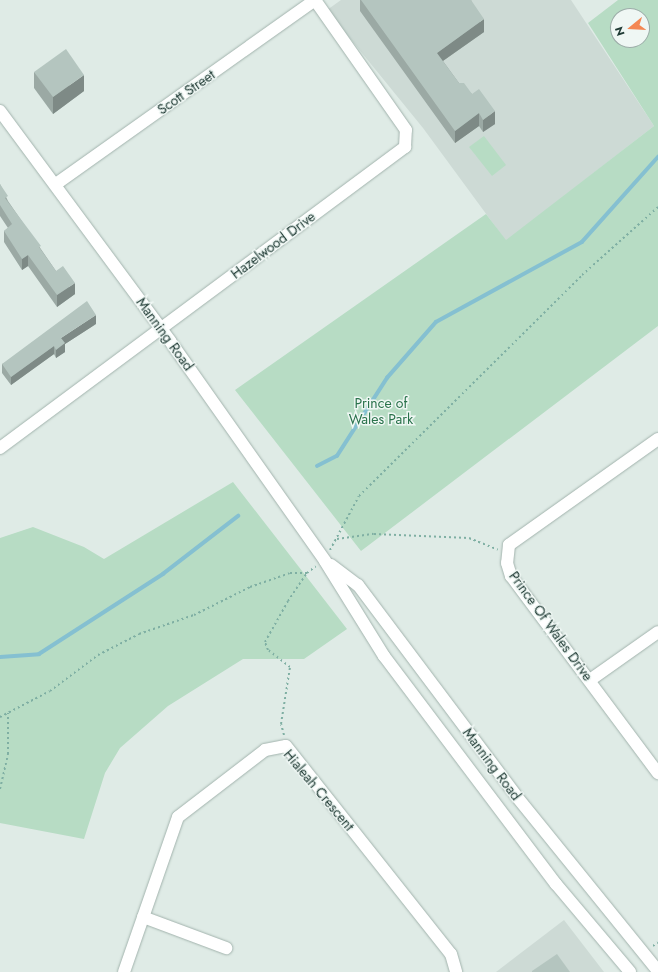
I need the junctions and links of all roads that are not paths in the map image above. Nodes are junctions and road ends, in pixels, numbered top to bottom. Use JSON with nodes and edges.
{"nodes":[{"id":1,"x":315,"y":0,"type":"edge"},
{"id":2,"x":0,"y":111,"type":"edge"},
{"id":3,"x":56,"y":184,"type":"junction"},
{"id":4,"x":161,"y":329,"type":"junction"},
{"id":5,"x":658,"y":439,"type":"edge"},
{"id":6,"x":0,"y":448,"type":"edge"},
{"id":7,"x":325,"y":560,"type":"junction"},
{"id":8,"x":658,"y":632,"type":"edge"},
{"id":9,"x":590,"y":680,"type":"junction"},
{"id":10,"x":658,"y":773,"type":"edge"},
{"id":11,"x":143,"y":917,"type":"junction"},
{"id":12,"x":226,"y":948,"type":"dead end"},
{"id":13,"x":658,"y":971,"type":"edge"},
{"id":14,"x":124,"y":972,"type":"edge"},
{"id":15,"x":456,"y":972,"type":"edge"},
{"id":16,"x":630,"y":972,"type":"edge"}],
"edges":[{"from":1,"to":3,"type":"street","name":"Scott Street"},
{"from":1,"to":4,"type":"street","name":"Hazelwood Drive"},
{"from":2,"to":3,"type":"street","name":"Manning Road"},
{"from":3,"to":4,"type":"street","name":"Manning Road"},
{"from":4,"to":6,"type":"street","name":"Hazelwood Drive"},
{"from":4,"to":7,"type":"street","name":"Manning Road"},
{"from":5,"to":9,"type":"street","name":"Prince Of Wales Drive"},
{"from":7,"to":13,"type":"street","name":"Manning Road"},
{"from":7,"to":16,"type":"street","name":"Manning Road"},
{"from":8,"to":9,"type":"street"},
{"from":9,"to":10,"type":"street","name":"Prince Of Wales Drive"},
{"from":11,"to":12,"type":"street"},
{"from":11,"to":14,"type":"street","name":"Hialeah Crescent"},
{"from":11,"to":15,"type":"street","name":"Hialeah Crescent"}]}
